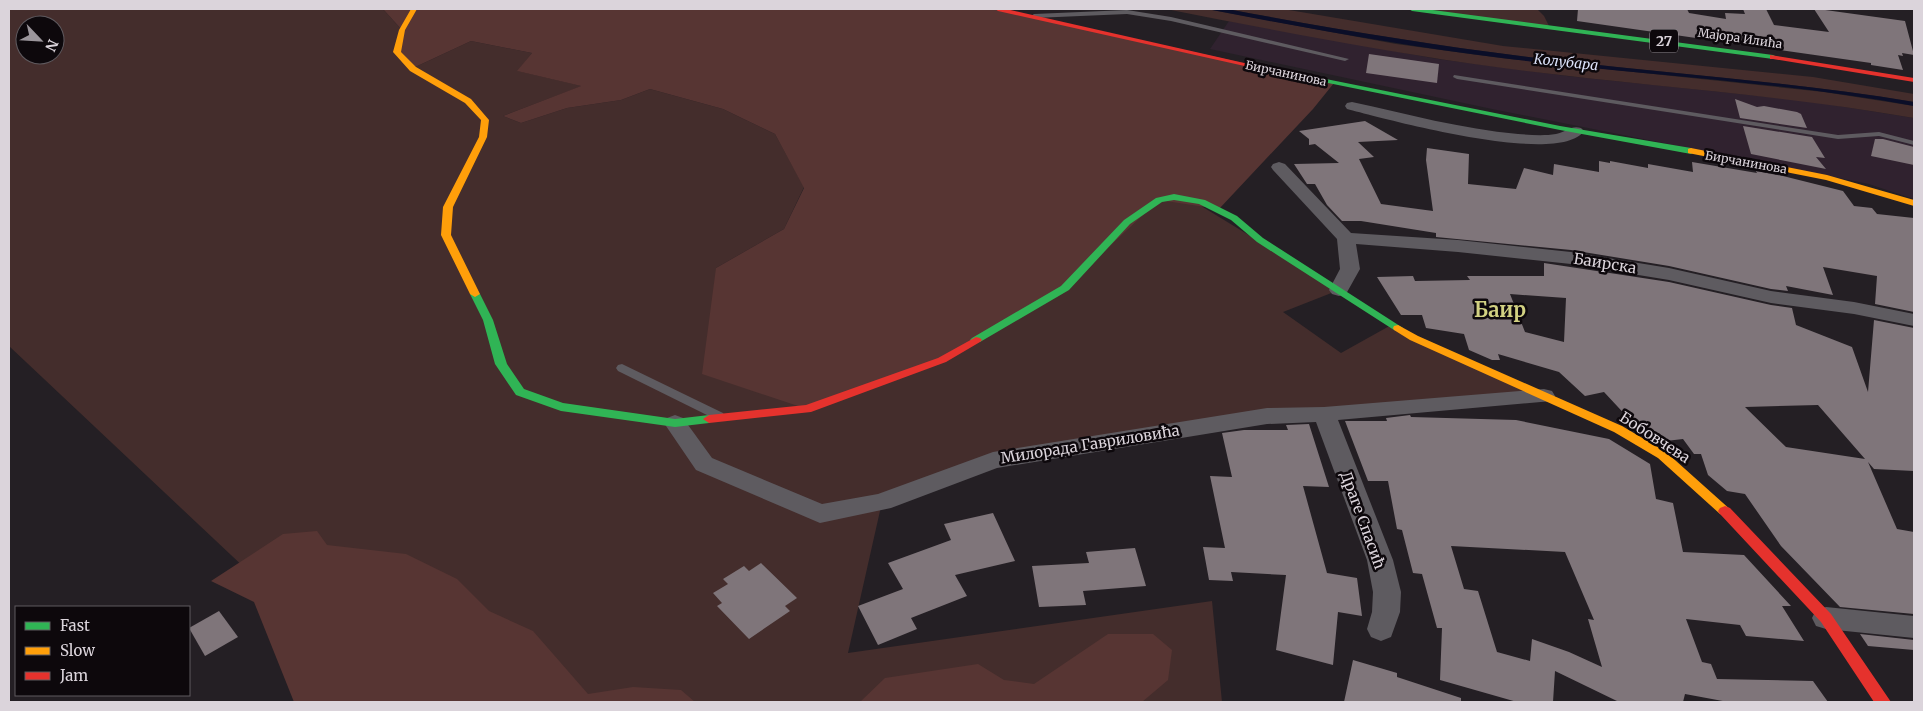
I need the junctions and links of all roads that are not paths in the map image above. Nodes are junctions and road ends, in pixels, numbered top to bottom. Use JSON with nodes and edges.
{"nodes":[{"id":1,"x":414,"y":9,"type":"edge"},
{"id":2,"x":998,"y":9,"type":"edge"},
{"id":3,"x":1412,"y":9,"type":"edge"},
{"id":4,"x":1030,"y":16,"type":"junction"},
{"id":5,"x":1345,"y":58,"type":"dead end"},
{"id":6,"x":1457,"y":77,"type":"dead end"},
{"id":7,"x":1914,"y":80,"type":"edge"},
{"id":8,"x":1352,"y":106,"type":"dead end"},
{"id":9,"x":1576,"y":131,"type":"junction"},
{"id":10,"x":1914,"y":142,"type":"edge"},
{"id":11,"x":1279,"y":167,"type":"dead end"},
{"id":12,"x":1914,"y":203,"type":"edge"},
{"id":13,"x":1346,"y":238,"type":"junction"},
{"id":14,"x":1339,"y":290,"type":"junction"},
{"id":15,"x":1914,"y":320,"type":"edge"},
{"id":16,"x":622,"y":368,"type":"dead end"},
{"id":17,"x":1544,"y":396,"type":"junction"},
{"id":18,"x":1324,"y":414,"type":"junction"},
{"id":19,"x":723,"y":418,"type":"junction"},
{"id":20,"x":675,"y":423,"type":"junction"},
{"id":21,"x":1826,"y":618,"type":"junction"},
{"id":22,"x":1914,"y":627,"type":"edge"},
{"id":23,"x":1381,"y":629,"type":"dead end"},
{"id":24,"x":1883,"y":702,"type":"edge"}],
"edges":[{"from":1,"to":20,"type":"street","name":"Бобовчева"},
{"from":2,"to":4,"type":"street","name":"Бирчанинова"},
{"from":3,"to":7,"type":"street","name":"Мајора Илића","number":"27"},
{"from":4,"to":5,"type":"lane"},
{"from":4,"to":9,"type":"street","name":"Бирчанинова"},
{"from":6,"to":10,"type":"lane"},
{"from":8,"to":9,"type":"street"},
{"from":9,"to":12,"type":"street","name":"Бирчанинова"},
{"from":11,"to":13,"type":"street"},
{"from":13,"to":14,"type":"street"},
{"from":13,"to":15,"type":"street","name":"Баирска"},
{"from":14,"to":17,"type":"street","name":"Бобовчева"},
{"from":14,"to":19,"type":"street","name":"Бобовчева"},
{"from":16,"to":19,"type":"lane"},
{"from":17,"to":18,"type":"street","name":"Милорада Гавриловића"},
{"from":17,"to":21,"type":"street","name":"Бобовчева"},
{"from":18,"to":20,"type":"street","name":"Милорада Гавриловића"},
{"from":18,"to":23,"type":"street","name":"Драге Спасић"},
{"from":19,"to":20,"type":"street","name":"Бобовчева"},
{"from":21,"to":22,"type":"street"},
{"from":21,"to":24,"type":"street","name":"Бобовчева"}]}
